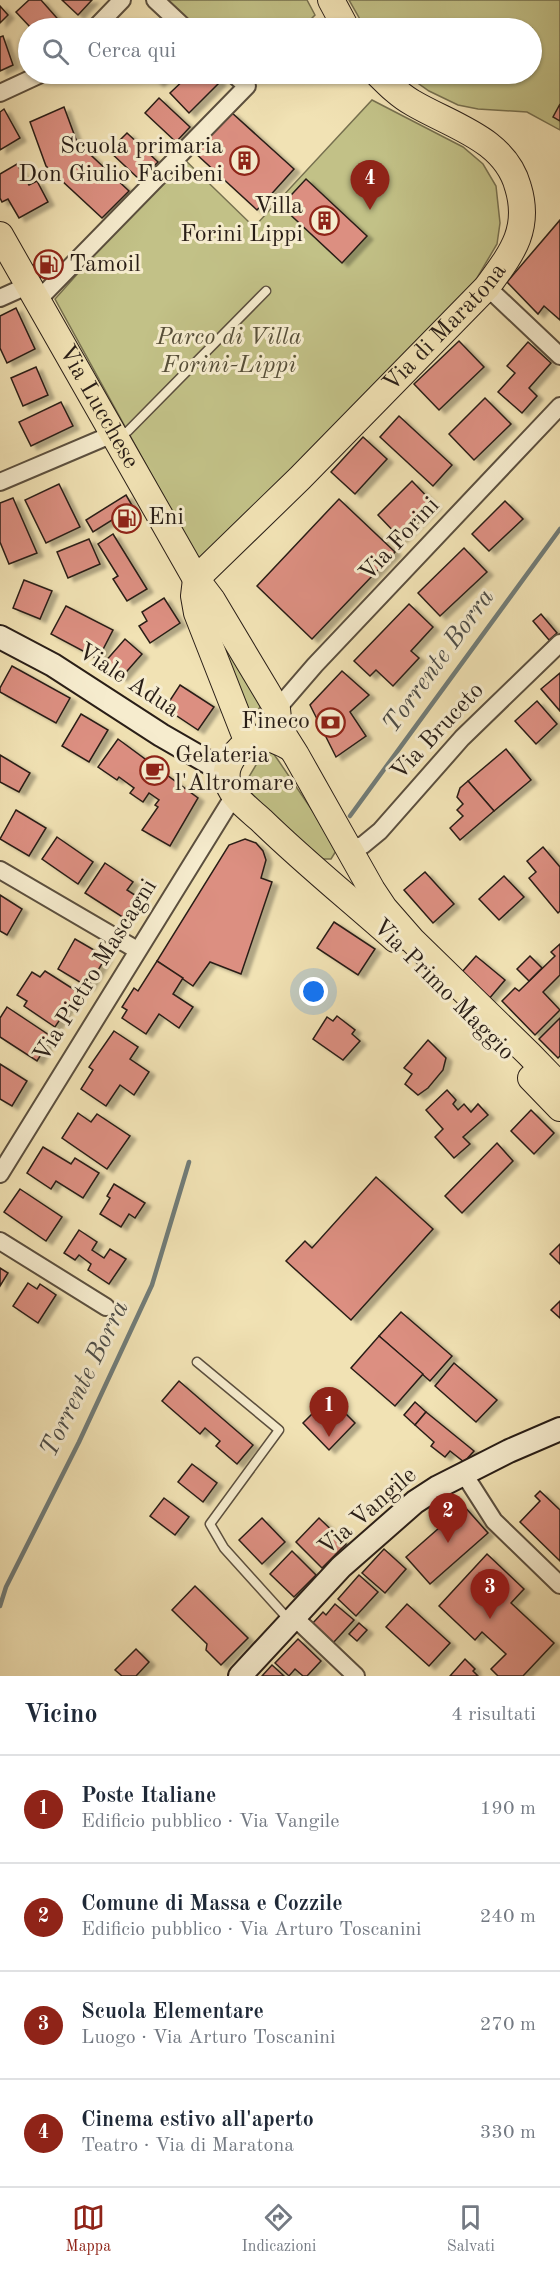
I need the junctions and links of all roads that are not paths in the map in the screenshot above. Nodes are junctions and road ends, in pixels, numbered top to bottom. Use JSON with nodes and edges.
{"nodes":[{"id":1,"x":122,"y":0,"type":"edge"},
{"id":2,"x":155,"y":0,"type":"edge"},
{"id":3,"x":331,"y":0,"type":"edge"},
{"id":4,"x":105,"y":18,"type":"edge"},
{"id":5,"x":174,"y":18,"type":"edge"},
{"id":6,"x":341,"y":18,"type":"edge"},
{"id":7,"x":19,"y":84,"type":"edge"},
{"id":8,"x":245,"y":84,"type":"edge"},
{"id":9,"x":389,"y":84,"type":"edge"},
{"id":10,"x":0,"y":93,"type":"edge"},
{"id":11,"x":0,"y":236,"type":"edge"},
{"id":12,"x":487,"y":287,"type":"junction"},
{"id":13,"x":266,"y":291,"type":"dead end"},
{"id":14,"x":33,"y":293,"type":"junction"},
{"id":15,"x":0,"y":298,"type":"edge"},
{"id":16,"x":560,"y":356,"type":"edge"},
{"id":17,"x":560,"y":406,"type":"edge"},
{"id":18,"x":114,"y":436,"type":"junction"},
{"id":19,"x":0,"y":483,"type":"edge"},
{"id":20,"x":196,"y":579,"type":"junction"},
{"id":21,"x":0,"y":637,"type":"edge"},
{"id":22,"x":560,"y":643,"type":"edge"},
{"id":23,"x":277,"y":709,"type":"junction"},
{"id":24,"x":248,"y":743,"type":"junction"},
{"id":25,"x":289,"y":747,"type":"junction"},
{"id":26,"x":231,"y":784,"type":"junction"},
{"id":27,"x":351,"y":853,"type":"junction"},
{"id":28,"x":0,"y":870,"type":"edge"},
{"id":29,"x":322,"y":876,"type":"junction"},
{"id":30,"x":137,"y":950,"type":"junction"},
{"id":31,"x":560,"y":1086,"type":"edge"},
{"id":32,"x":560,"y":1108,"type":"edge"},
{"id":33,"x":0,"y":1174,"type":"edge"},
{"id":34,"x":0,"y":1241,"type":"edge"},
{"id":35,"x":106,"y":1307,"type":"dead end"},
{"id":36,"x":197,"y":1362,"type":"dead end"},
{"id":37,"x":560,"y":1429,"type":"edge"},
{"id":38,"x":464,"y":1474,"type":"junction"},
{"id":39,"x":560,"y":1585,"type":"edge"},
{"id":40,"x":293,"y":1620,"type":"junction"},
{"id":41,"x":240,"y":1676,"type":"edge"},
{"id":42,"x":356,"y":1676,"type":"edge"}],
"edges":[{"from":1,"to":4,"type":"street"},
{"from":2,"to":5,"type":"street"},
{"from":3,"to":6,"type":"main road"},
{"from":7,"to":10,"type":"street"},
{"from":8,"to":14,"type":"street"},
{"from":9,"to":12,"type":"main road","name":"Via di Maratona"},
{"from":11,"to":14,"type":"main road","name":"Via Lucchese"},
{"from":12,"to":16,"type":"street"},
{"from":12,"to":20,"type":"main road","name":"Via di Maratona"},
{"from":13,"to":18,"type":"lane"},
{"from":14,"to":15,"type":"street"},
{"from":14,"to":18,"type":"main road","name":"Via Lucchese"},
{"from":17,"to":23,"type":"street","name":"Via Forini"},
{"from":18,"to":19,"type":"street"},
{"from":18,"to":20,"type":"main road","name":"Via Lucchese"},
{"from":20,"to":23,"type":"main road","name":"Via Lucchese"},
{"from":20,"to":24,"type":"main road"},
{"from":21,"to":26,"type":"street","name":"Viale Adua"},
{"from":22,"to":27,"type":"street","name":"Via Bruceto"},
{"from":23,"to":25,"type":"main road","name":"Via Lucchese"},
{"from":24,"to":25,"type":"main road"},
{"from":24,"to":26,"type":"main road"},
{"from":25,"to":27,"type":"main road"},
{"from":26,"to":29,"type":"main road"},
{"from":26,"to":30,"type":"street","name":"Via Pietro Mascagni"},
{"from":27,"to":29,"type":"main road"},
{"from":27,"to":31,"type":"main road","name":"Via Primo Maggio"},
{"from":28,"to":30,"type":"street"},
{"from":29,"to":32,"type":"main road","name":"Via Primo Maggio"},
{"from":30,"to":33,"type":"street","name":"Via Pietro Mascagni"},
{"from":34,"to":35,"type":"street"},
{"from":36,"to":40,"type":"lane"},
{"from":37,"to":38,"type":"street","name":"Via Vangile"},
{"from":38,"to":39,"type":"street"},
{"from":38,"to":40,"type":"street","name":"Via Vangile"},
{"from":40,"to":41,"type":"street","name":"Via Vangile"},
{"from":40,"to":42,"type":"street"}]}
